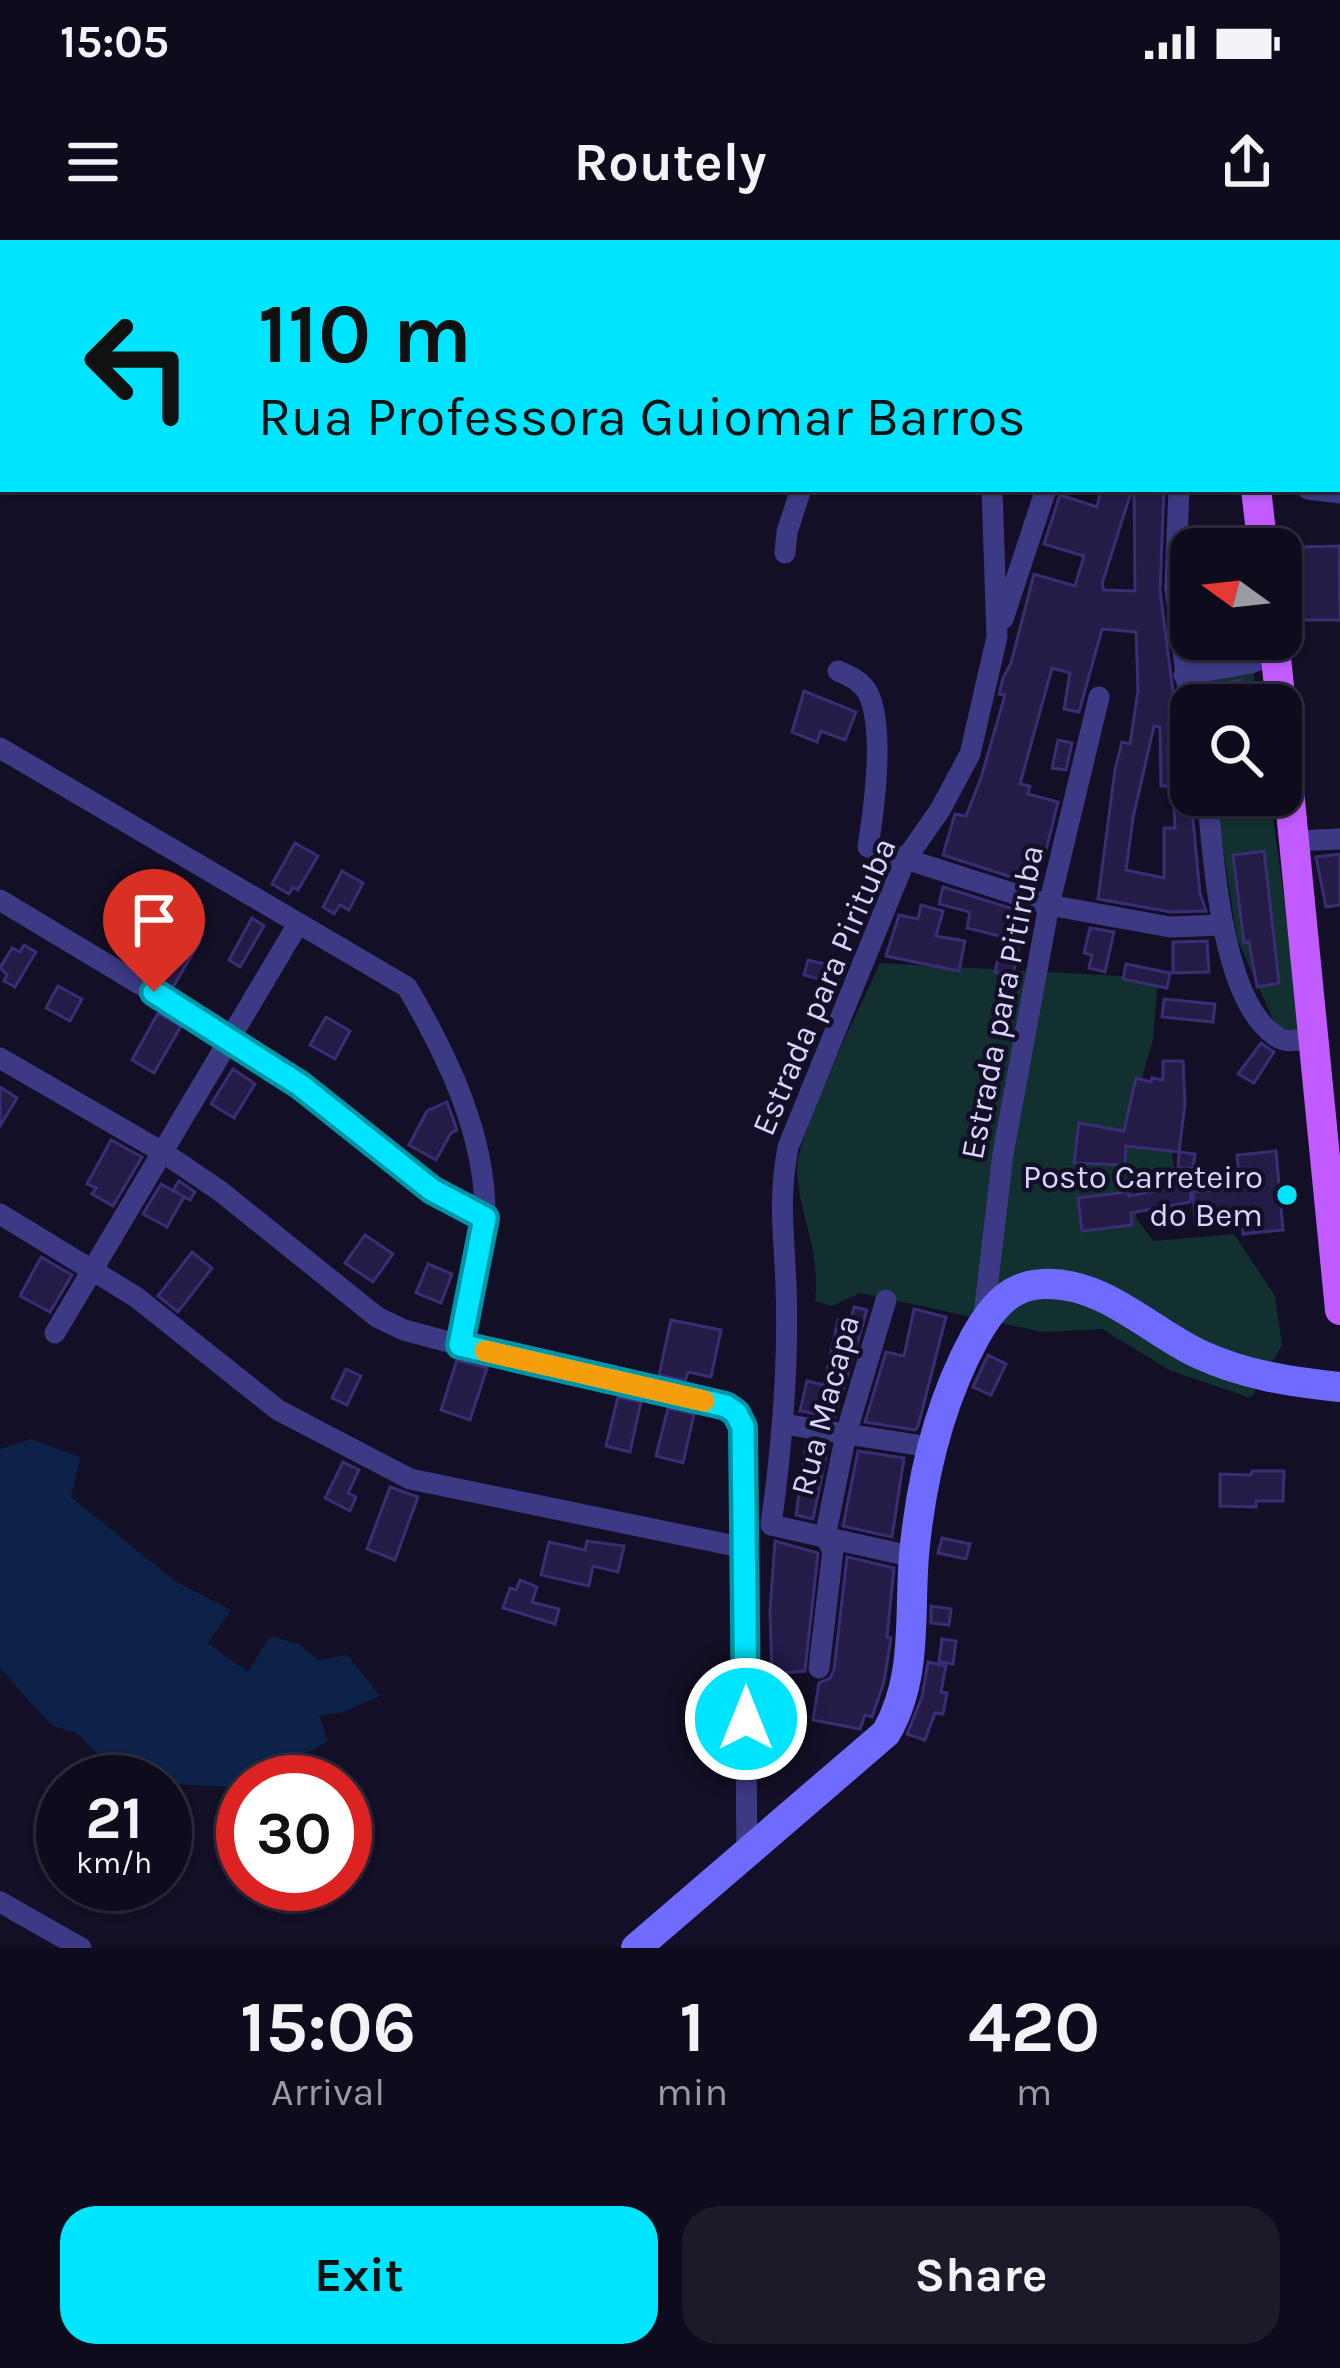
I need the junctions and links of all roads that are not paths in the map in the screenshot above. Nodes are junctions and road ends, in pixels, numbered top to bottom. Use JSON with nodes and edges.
{"nodes":[{"id":1,"x":801,"y":492,"type":"edge"},
{"id":2,"x":992,"y":492,"type":"edge"},
{"id":3,"x":1045,"y":492,"type":"edge"},
{"id":4,"x":1179,"y":492,"type":"edge"},
{"id":5,"x":1256,"y":492,"type":"edge"},
{"id":6,"x":1261,"y":528,"type":"edge"},
{"id":7,"x":785,"y":554,"type":"dead end"},
{"id":8,"x":997,"y":637,"type":"junction"},
{"id":9,"x":1255,"y":660,"type":"edge"},
{"id":10,"x":838,"y":671,"type":"dead end"},
{"id":11,"x":1184,"y":676,"type":"junction"},
{"id":12,"x":1186,"y":684,"type":"edge"},
{"id":13,"x":1099,"y":697,"type":"dead end"},
{"id":14,"x":0,"y":748,"type":"edge"},
{"id":15,"x":1210,"y":816,"type":"edge"},
{"id":16,"x":1292,"y":816,"type":"edge"},
{"id":17,"x":1340,"y":839,"type":"edge"},
{"id":18,"x":1294,"y":841,"type":"junction"},
{"id":19,"x":904,"y":860,"type":"junction"},
{"id":20,"x":0,"y":900,"type":"edge"},
{"id":21,"x":1049,"y":905,"type":"junction"},
{"id":22,"x":298,"y":924,"type":"junction"},
{"id":23,"x":1223,"y":925,"type":"junction"},
{"id":24,"x":1314,"y":1038,"type":"junction"},
{"id":25,"x":231,"y":1039,"type":"junction"},
{"id":26,"x":0,"y":1058,"type":"edge"},
{"id":27,"x":164,"y":1153,"type":"junction"},
{"id":28,"x":0,"y":1214,"type":"edge"},
{"id":29,"x":485,"y":1218,"type":"junction"},
{"id":30,"x":1336,"y":1259,"type":"edge"},
{"id":31,"x":94,"y":1268,"type":"junction"},
{"id":32,"x":886,"y":1300,"type":"dead end"},
{"id":33,"x":1340,"y":1310,"type":"edge"},
{"id":34,"x":983,"y":1323,"type":"junction"},
{"id":35,"x":55,"y":1333,"type":"dead end"},
{"id":36,"x":460,"y":1345,"type":"junction"},
{"id":37,"x":1340,"y":1387,"type":"edge"},
{"id":38,"x":783,"y":1424,"type":"junction"},
{"id":39,"x":846,"y":1434,"type":"junction"},
{"id":40,"x":930,"y":1447,"type":"junction"},
{"id":41,"x":825,"y":1537,"type":"junction"},
{"id":42,"x":745,"y":1548,"type":"junction"},
{"id":43,"x":914,"y":1557,"type":"junction"},
{"id":44,"x":819,"y":1668,"type":"dead end"},
{"id":45,"x":747,"y":1854,"type":"junction"},
{"id":46,"x":0,"y":1902,"type":"edge"},
{"id":47,"x":81,"y":1948,"type":"edge"},
{"id":48,"x":636,"y":1948,"type":"edge"}],
"edges":[{"from":1,"to":7,"type":"street"},
{"from":2,"to":8,"type":"street","name":"Estrada para Pirituba"},
{"from":3,"to":8,"type":"street"},
{"from":4,"to":11,"type":"street"},
{"from":5,"to":6,"type":"main road"},
{"from":8,"to":19,"type":"street","name":"Estrada para Pirituba"},
{"from":9,"to":11,"type":"street"},
{"from":10,"to":19,"type":"street"},
{"from":11,"to":12,"type":"street"},
{"from":13,"to":21,"type":"street","name":"Estrada para Pitiruba"},
{"from":14,"to":22,"type":"street"},
{"from":15,"to":23,"type":"street"},
{"from":16,"to":18,"type":"main road"},
{"from":17,"to":18,"type":"street"},
{"from":18,"to":24,"type":"main road"},
{"from":19,"to":21,"type":"street"},
{"from":19,"to":38,"type":"street","name":"Estrada para Pirituba"},
{"from":20,"to":25,"type":"street"},
{"from":21,"to":23,"type":"street"},
{"from":21,"to":34,"type":"street","name":"Estrada para Pitiruba"},
{"from":22,"to":25,"type":"street"},
{"from":22,"to":29,"type":"street"},
{"from":23,"to":24,"type":"street"},
{"from":24,"to":30,"type":"main road"},
{"from":25,"to":27,"type":"street"},
{"from":25,"to":29,"type":"street"},
{"from":26,"to":27,"type":"street"},
{"from":27,"to":31,"type":"street"},
{"from":27,"to":36,"type":"street"},
{"from":28,"to":31,"type":"street"},
{"from":29,"to":36,"type":"street"},
{"from":30,"to":33,"type":"main road"},
{"from":31,"to":35,"type":"street"},
{"from":31,"to":42,"type":"street"},
{"from":32,"to":39,"type":"street","name":"Rua Macapa"},
{"from":34,"to":37,"type":"main road"},
{"from":34,"to":40,"type":"main road"},
{"from":36,"to":42,"type":"street"},
{"from":38,"to":39,"type":"street"},
{"from":38,"to":41,"type":"street","name":"Estrada para Pirituba"},
{"from":39,"to":40,"type":"street"},
{"from":39,"to":41,"type":"street","name":"Rua Macapa"},
{"from":40,"to":43,"type":"main road"},
{"from":41,"to":43,"type":"street"},
{"from":41,"to":44,"type":"street","name":"Rua Macapa"},
{"from":42,"to":45,"type":"street"},
{"from":43,"to":45,"type":"main road"},
{"from":45,"to":48,"type":"main road"},
{"from":46,"to":47,"type":"street"}]}
